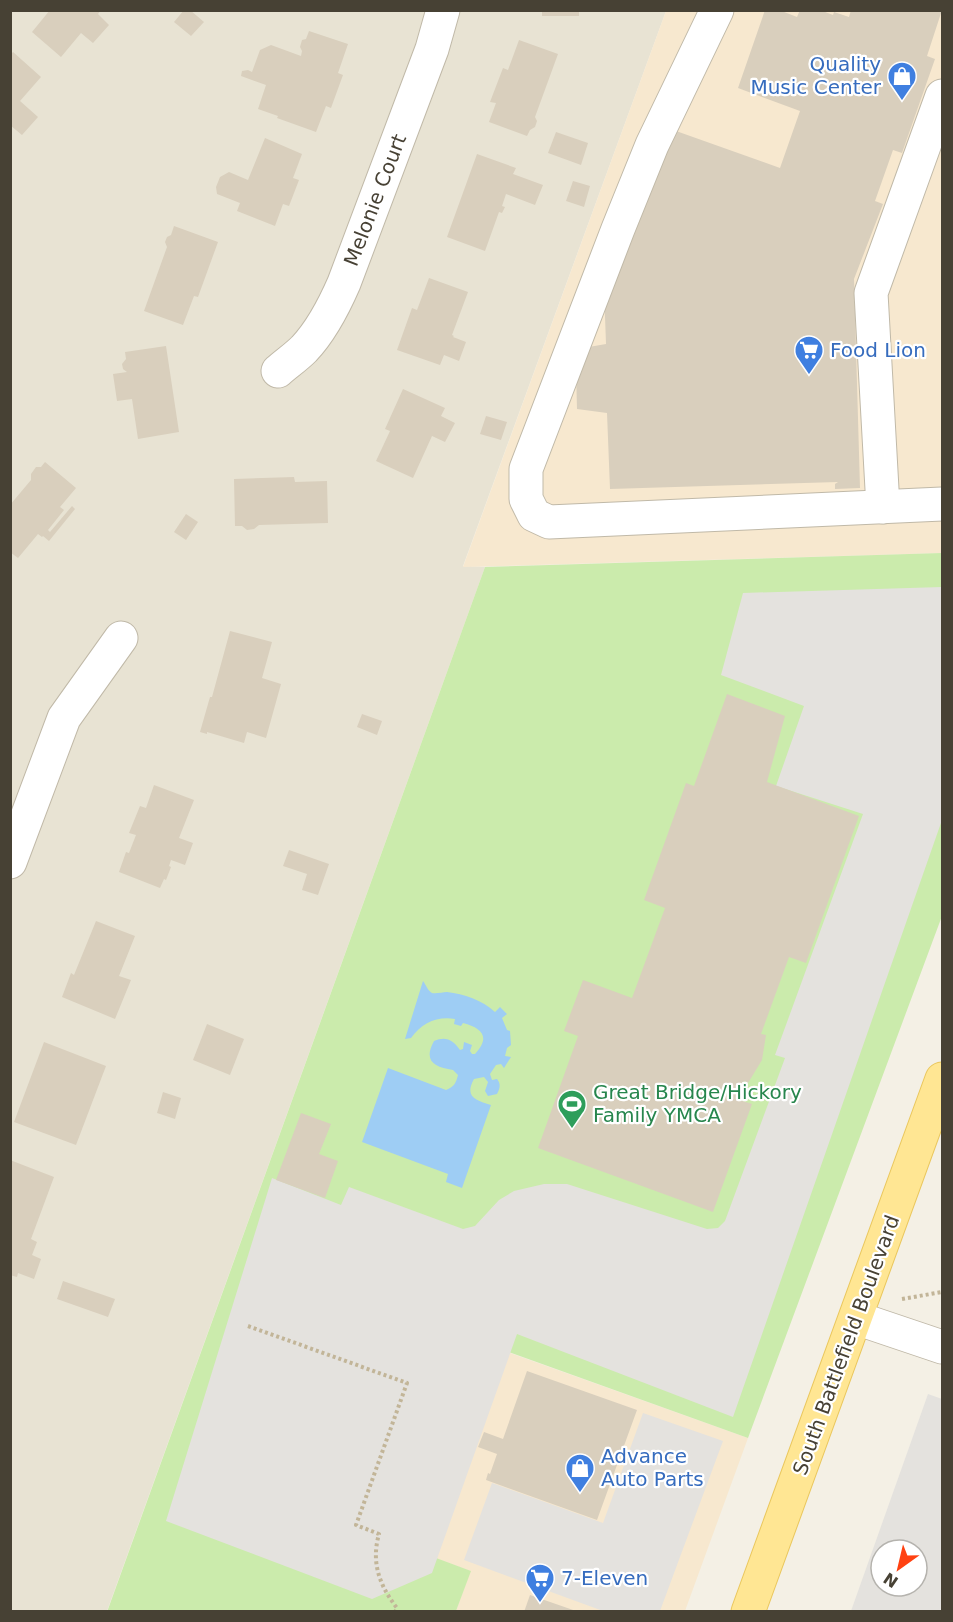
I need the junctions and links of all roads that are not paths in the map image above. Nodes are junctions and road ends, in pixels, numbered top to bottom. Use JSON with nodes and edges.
{"nodes":[{"id":1,"x":443,"y":10,"type":"edge"},
{"id":2,"x":717,"y":10,"type":"edge"},
{"id":3,"x":942,"y":96,"type":"edge"},
{"id":4,"x":278,"y":371,"type":"dead end"},
{"id":5,"x":942,"y":504,"type":"edge"},
{"id":6,"x":883,"y":507,"type":"junction"},
{"id":7,"x":121,"y":638,"type":"dead end"},
{"id":8,"x":10,"y":862,"type":"edge"},
{"id":9,"x":942,"y":1078,"type":"edge"},
{"id":10,"x":856,"y":1318,"type":"junction"},
{"id":11,"x":942,"y":1347,"type":"edge"},
{"id":12,"x":748,"y":1611,"type":"edge"}],
"edges":[{"from":1,"to":4,"type":"street","name":"Melonie Court"},
{"from":2,"to":6,"type":"street"},
{"from":3,"to":6,"type":"street"},
{"from":5,"to":6,"type":"street"},
{"from":7,"to":8,"type":"street"},
{"from":9,"to":10,"type":"main road","name":"South Battlefield Boulevard"},
{"from":10,"to":11,"type":"street"},
{"from":10,"to":12,"type":"main road","name":"South Battlefield Boulevard"}]}
